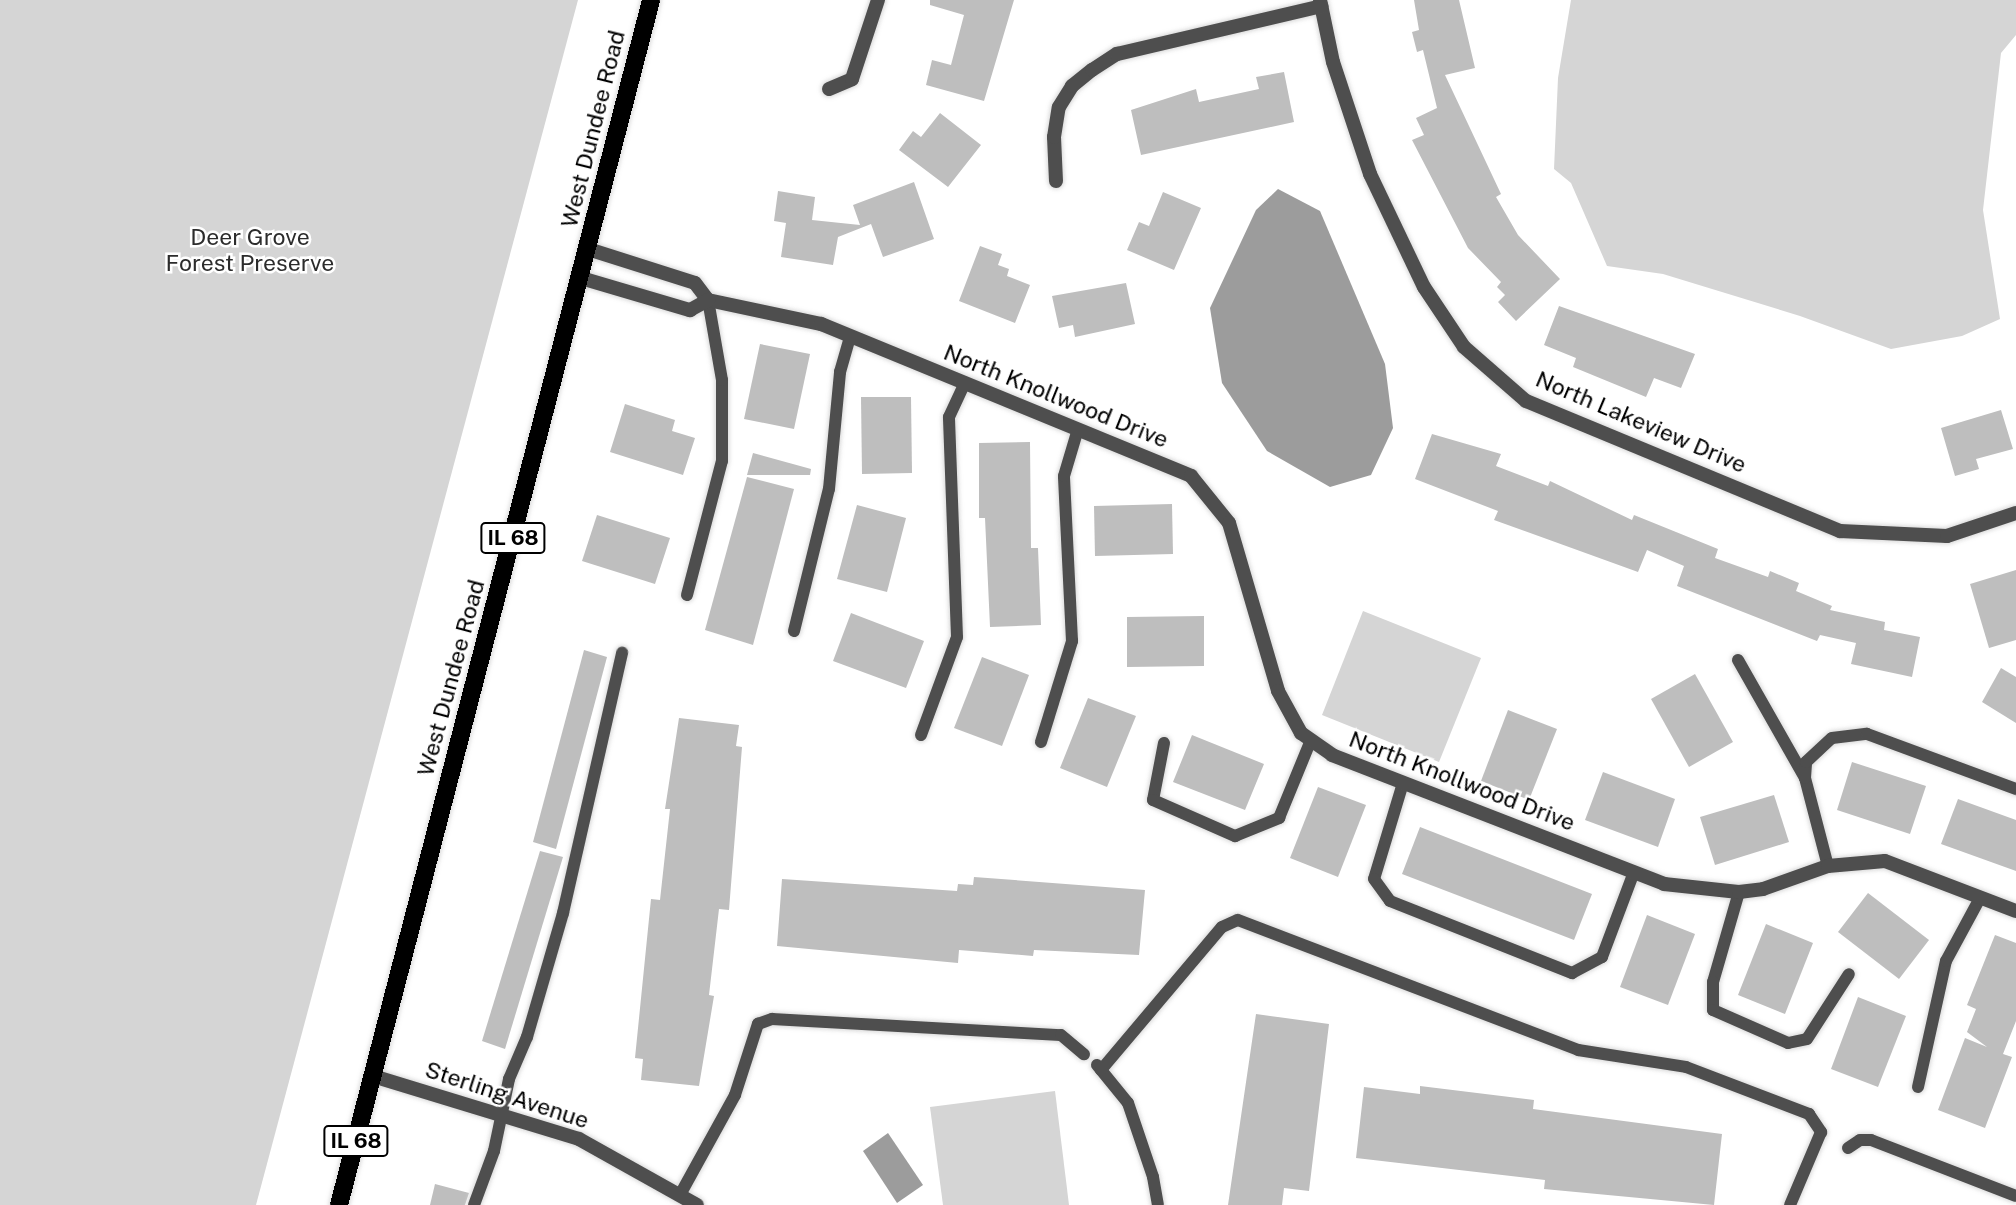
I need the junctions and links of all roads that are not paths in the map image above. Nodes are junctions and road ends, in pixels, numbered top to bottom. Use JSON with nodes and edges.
{"nodes":[{"id":1,"x":651,"y":0,"type":"edge"},
{"id":2,"x":878,"y":0,"type":"edge"},
{"id":3,"x":1320,"y":3,"type":"edge"},
{"id":4,"x":829,"y":89,"type":"dead end"},
{"id":5,"x":1056,"y":181,"type":"dead end"},
{"id":6,"x":588,"y":248,"type":"junction"},
{"id":7,"x":581,"y":278,"type":"junction"},
{"id":8,"x":708,"y":300,"type":"junction"},
{"id":9,"x":850,"y":336,"type":"junction"},
{"id":10,"x":965,"y":383,"type":"junction"},
{"id":11,"x":1078,"y":429,"type":"junction"},
{"id":12,"x":2016,"y":513,"type":"edge"},
{"id":13,"x":687,"y":595,"type":"dead end"},
{"id":14,"x":794,"y":631,"type":"dead end"},
{"id":15,"x":622,"y":653,"type":"dead end"},
{"id":16,"x":1738,"y":660,"type":"dead end"},
{"id":17,"x":921,"y":735,"type":"dead end"},
{"id":18,"x":1311,"y":740,"type":"junction"},
{"id":19,"x":1041,"y":741,"type":"dead end"},
{"id":20,"x":1164,"y":743,"type":"dead end"},
{"id":21,"x":1805,"y":778,"type":"junction"},
{"id":22,"x":1403,"y":783,"type":"junction"},
{"id":23,"x":2016,"y":789,"type":"edge"},
{"id":24,"x":1828,"y":866,"type":"junction"},
{"id":25,"x":1634,"y":872,"type":"junction"},
{"id":26,"x":1739,"y":892,"type":"junction"},
{"id":27,"x":1980,"y":898,"type":"junction"},
{"id":28,"x":2016,"y":911,"type":"edge"},
{"id":29,"x":1849,"y":974,"type":"dead end"},
{"id":30,"x":1084,"y":1054,"type":"dead end"},
{"id":31,"x":373,"y":1076,"type":"junction"},
{"id":32,"x":1918,"y":1087,"type":"dead end"},
{"id":33,"x":502,"y":1115,"type":"junction"},
{"id":34,"x":1848,"y":1148,"type":"dead end"},
{"id":35,"x":681,"y":1193,"type":"junction"},
{"id":36,"x":2016,"y":1196,"type":"edge"},
{"id":37,"x":339,"y":1205,"type":"edge"},
{"id":38,"x":474,"y":1205,"type":"edge"},
{"id":39,"x":697,"y":1205,"type":"edge"},
{"id":40,"x":1158,"y":1205,"type":"edge"},
{"id":41,"x":1790,"y":1205,"type":"edge"}],
"edges":[{"from":1,"to":6,"type":"main road","name":"West Dundee Road","number":"IL 68"},
{"from":2,"to":4,"type":"street"},
{"from":3,"to":5,"type":"street"},
{"from":3,"to":12,"type":"street","name":"North Lakeview Drive"},
{"from":6,"to":7,"type":"main road","name":"West Dundee Road","number":"IL 68"},
{"from":6,"to":8,"type":"street","name":"North Knollwood Drive"},
{"from":7,"to":8,"type":"street","name":"North Knollwood Drive"},
{"from":7,"to":31,"type":"main road","name":"West Dundee Road","number":"IL 68"},
{"from":8,"to":9,"type":"street","name":"North Knollwood Drive"},
{"from":8,"to":13,"type":"lane"},
{"from":9,"to":10,"type":"street","name":"North Knollwood Drive"},
{"from":9,"to":14,"type":"lane"},
{"from":10,"to":11,"type":"street","name":"North Knollwood Drive"},
{"from":10,"to":17,"type":"lane"},
{"from":11,"to":18,"type":"street","name":"North Knollwood Drive"},
{"from":11,"to":19,"type":"lane"},
{"from":15,"to":33,"type":"lane"},
{"from":16,"to":21,"type":"lane"},
{"from":18,"to":20,"type":"lane"},
{"from":18,"to":22,"type":"street","name":"North Knollwood Drive"},
{"from":21,"to":23,"type":"lane"},
{"from":21,"to":24,"type":"lane"},
{"from":22,"to":25,"type":"street","name":"North Knollwood Drive"},
{"from":22,"to":25,"type":"lane"},
{"from":24,"to":26,"type":"street","name":"North Knollwood Drive"},
{"from":24,"to":27,"type":"street","name":"North Knollwood Drive"},
{"from":25,"to":26,"type":"street","name":"North Knollwood Drive"},
{"from":26,"to":29,"type":"lane"},
{"from":27,"to":28,"type":"street","name":"North Knollwood Drive"},
{"from":27,"to":32,"type":"lane"},
{"from":30,"to":35,"type":"lane"},
{"from":31,"to":33,"type":"street","name":"Sterling Avenue"},
{"from":31,"to":37,"type":"main road","name":"West Dundee Road","number":"IL 68"},
{"from":33,"to":35,"type":"street","name":"Sterling Avenue"},
{"from":33,"to":38,"type":"lane"},
{"from":34,"to":36,"type":"lane"},
{"from":35,"to":39,"type":"street","name":"Sterling Avenue"},
{"from":40,"to":41,"type":"lane"}]}
